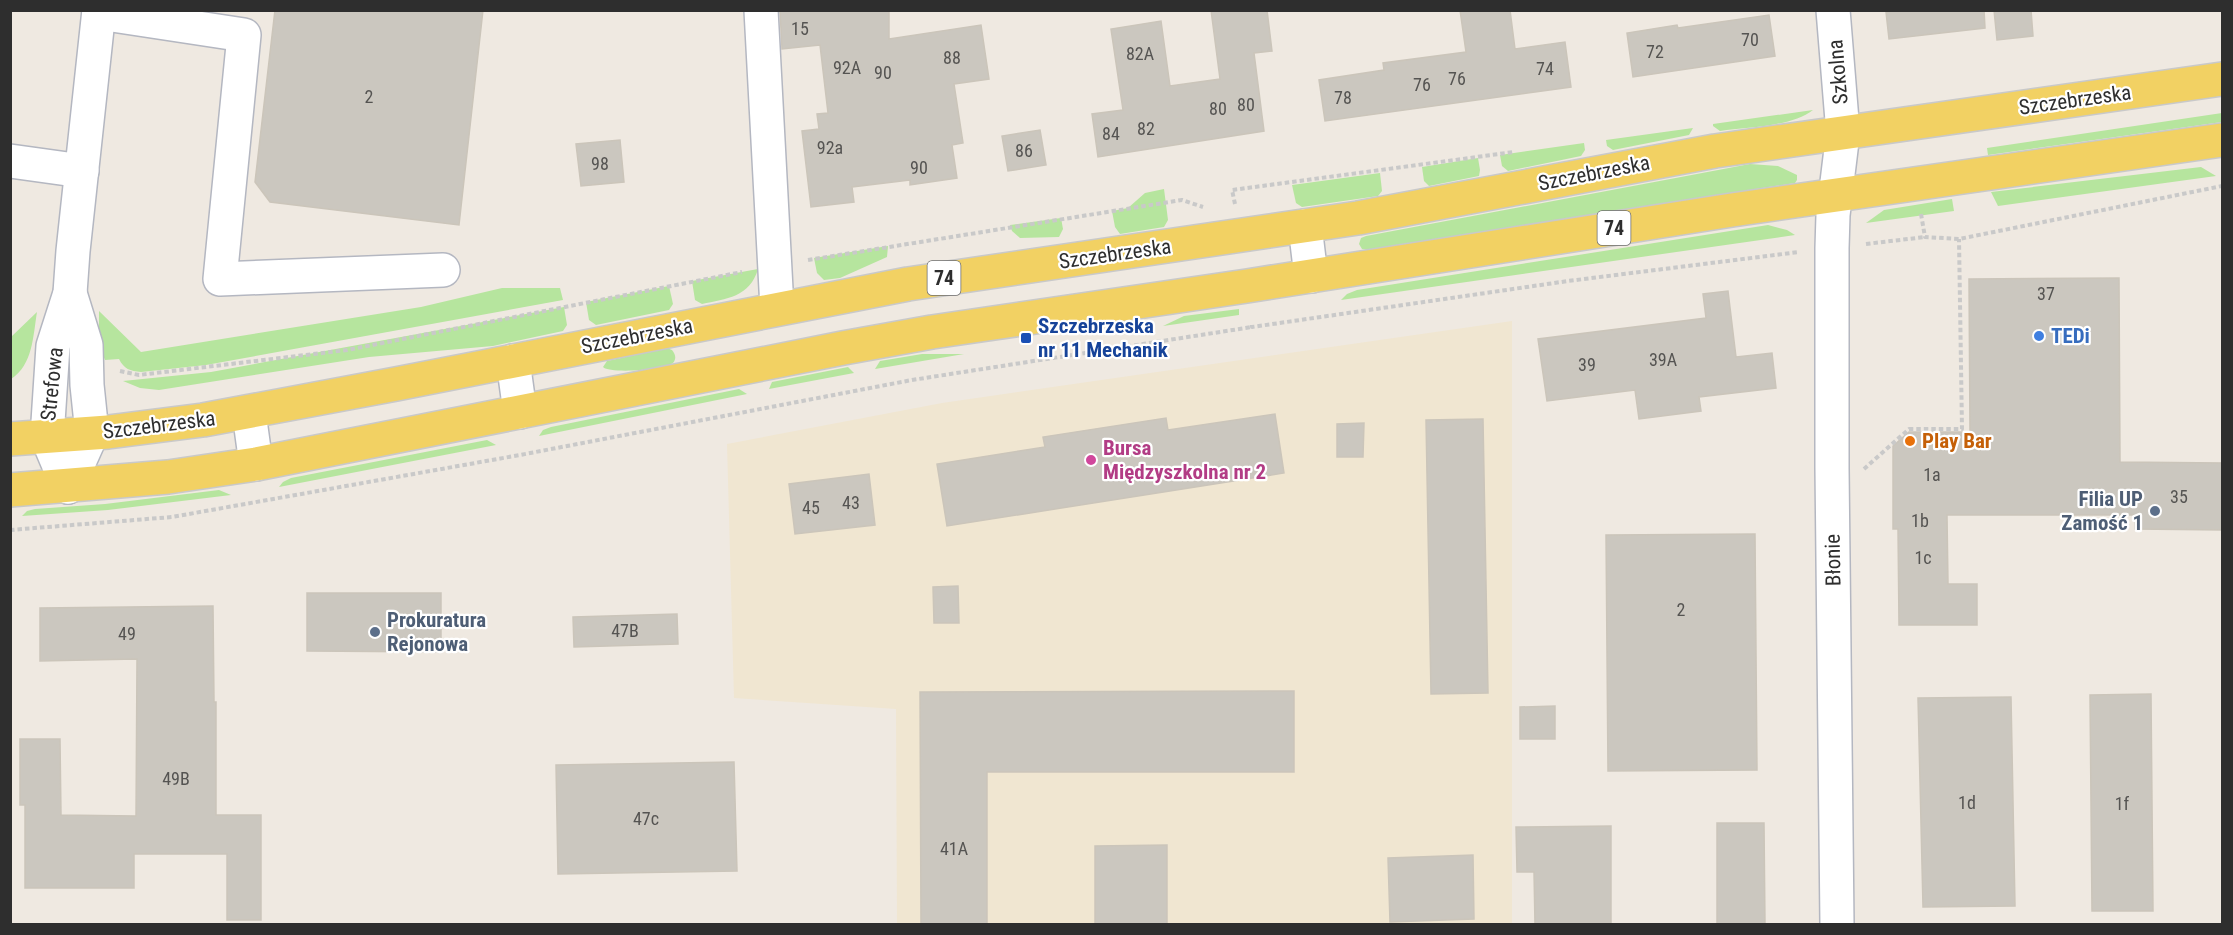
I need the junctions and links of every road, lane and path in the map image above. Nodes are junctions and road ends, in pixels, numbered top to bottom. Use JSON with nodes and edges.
{"nodes":[{"id":1,"x":761,"y":10,"type":"edge"},
{"id":2,"x":1833,"y":10,"type":"edge"},
{"id":3,"x":99,"y":12,"type":"edge"},
{"id":4,"x":2223,"y":79,"type":"edge"},
{"id":5,"x":1843,"y":133,"type":"junction"},
{"id":6,"x":2223,"y":140,"type":"edge"},
{"id":7,"x":10,"y":161,"type":"edge"},
{"id":8,"x":81,"y":171,"type":"junction"},
{"id":9,"x":2223,"y":186,"type":"edge"},
{"id":10,"x":1835,"y":195,"type":"junction"},
{"id":11,"x":1920,"y":205,"type":"dead end"},
{"id":12,"x":1204,"y":207,"type":"dead end"},
{"id":13,"x":1305,"y":226,"type":"junction"},
{"id":14,"x":1925,"y":237,"type":"junction"},
{"id":15,"x":1959,"y":239,"type":"junction"},
{"id":16,"x":1832,"y":248,"type":"junction"},
{"id":17,"x":774,"y":265,"type":"junction"},
{"id":18,"x":443,"y":270,"type":"dead end"},
{"id":19,"x":1311,"y":276,"type":"junction"},
{"id":20,"x":70,"y":293,"type":"junction"},
{"id":21,"x":777,"y":308,"type":"junction"},
{"id":22,"x":1251,"y":315,"type":"dead end"},
{"id":23,"x":1252,"y":327,"type":"junction"},
{"id":24,"x":513,"y":361,"type":"junction"},
{"id":25,"x":116,"y":369,"type":"dead end"},
{"id":26,"x":520,"y":412,"type":"junction"},
{"id":27,"x":249,"y":413,"type":"junction"},
{"id":28,"x":92,"y":433,"type":"junction"},
{"id":29,"x":47,"y":436,"type":"junction"},
{"id":30,"x":10,"y":439,"type":"edge"},
{"id":31,"x":256,"y":464,"type":"junction"},
{"id":32,"x":1863,"y":470,"type":"dead end"},
{"id":33,"x":68,"y":487,"type":"junction"},
{"id":34,"x":10,"y":490,"type":"edge"},
{"id":35,"x":10,"y":530,"type":"edge"},
{"id":36,"x":1837,"y":924,"type":"edge"}],
"edges":[{"from":1,"to":17,"type":"street"},
{"from":2,"to":5,"type":"street","name":"Szkolna"},
{"from":3,"to":8,"type":"street","name":"Strefowa"},
{"from":3,"to":18,"type":"street"},
{"from":4,"to":5,"type":"main road","name":"Szczebrzeska","number":"74"},
{"from":5,"to":10,"type":"street","name":"Szkolna"},
{"from":5,"to":13,"type":"main road","name":"Szczebrzeska","number":"74"},
{"from":6,"to":10,"type":"main road","number":"74"},
{"from":7,"to":8,"type":"street"},
{"from":8,"to":20,"type":"street","name":"Strefowa"},
{"from":9,"to":15,"type":"path"},
{"from":10,"to":16,"type":"street","name":"Błonie"},
{"from":10,"to":19,"type":"main road","number":"74"},
{"from":11,"to":14,"type":"path"},
{"from":12,"to":17,"type":"path"},
{"from":13,"to":19,"type":"street"},
{"from":13,"to":21,"type":"main road","name":"Szczebrzeska","number":"74"},
{"from":14,"to":15,"type":"path"},
{"from":14,"to":16,"type":"path"},
{"from":15,"to":32,"type":"path"},
{"from":16,"to":23,"type":"path"},
{"from":16,"to":36,"type":"street","name":"Błonie"},
{"from":17,"to":21,"type":"street"},
{"from":17,"to":25,"type":"path"},
{"from":19,"to":26,"type":"main road","number":"74"},
{"from":20,"to":28,"type":"street","name":"Strefowa"},
{"from":20,"to":29,"type":"street","name":"Strefowa"},
{"from":21,"to":24,"type":"main road","name":"Szczebrzeska","number":"74"},
{"from":22,"to":23,"type":"path"},
{"from":23,"to":35,"type":"path"},
{"from":24,"to":26,"type":"street"},
{"from":24,"to":27,"type":"main road","name":"Szczebrzeska","number":"74"},
{"from":26,"to":31,"type":"main road","number":"74"},
{"from":27,"to":28,"type":"main road","name":"Szczebrzeska","number":"74"},
{"from":27,"to":31,"type":"street"},
{"from":28,"to":29,"type":"main road","name":"Szczebrzeska","number":"74"},
{"from":28,"to":33,"type":"street"},
{"from":29,"to":30,"type":"main road","name":"Szczebrzeska","number":"74"},
{"from":29,"to":33,"type":"street","name":"Strefowa"},
{"from":31,"to":33,"type":"main road","number":"74"},
{"from":33,"to":34,"type":"main road","number":"74"}]}
